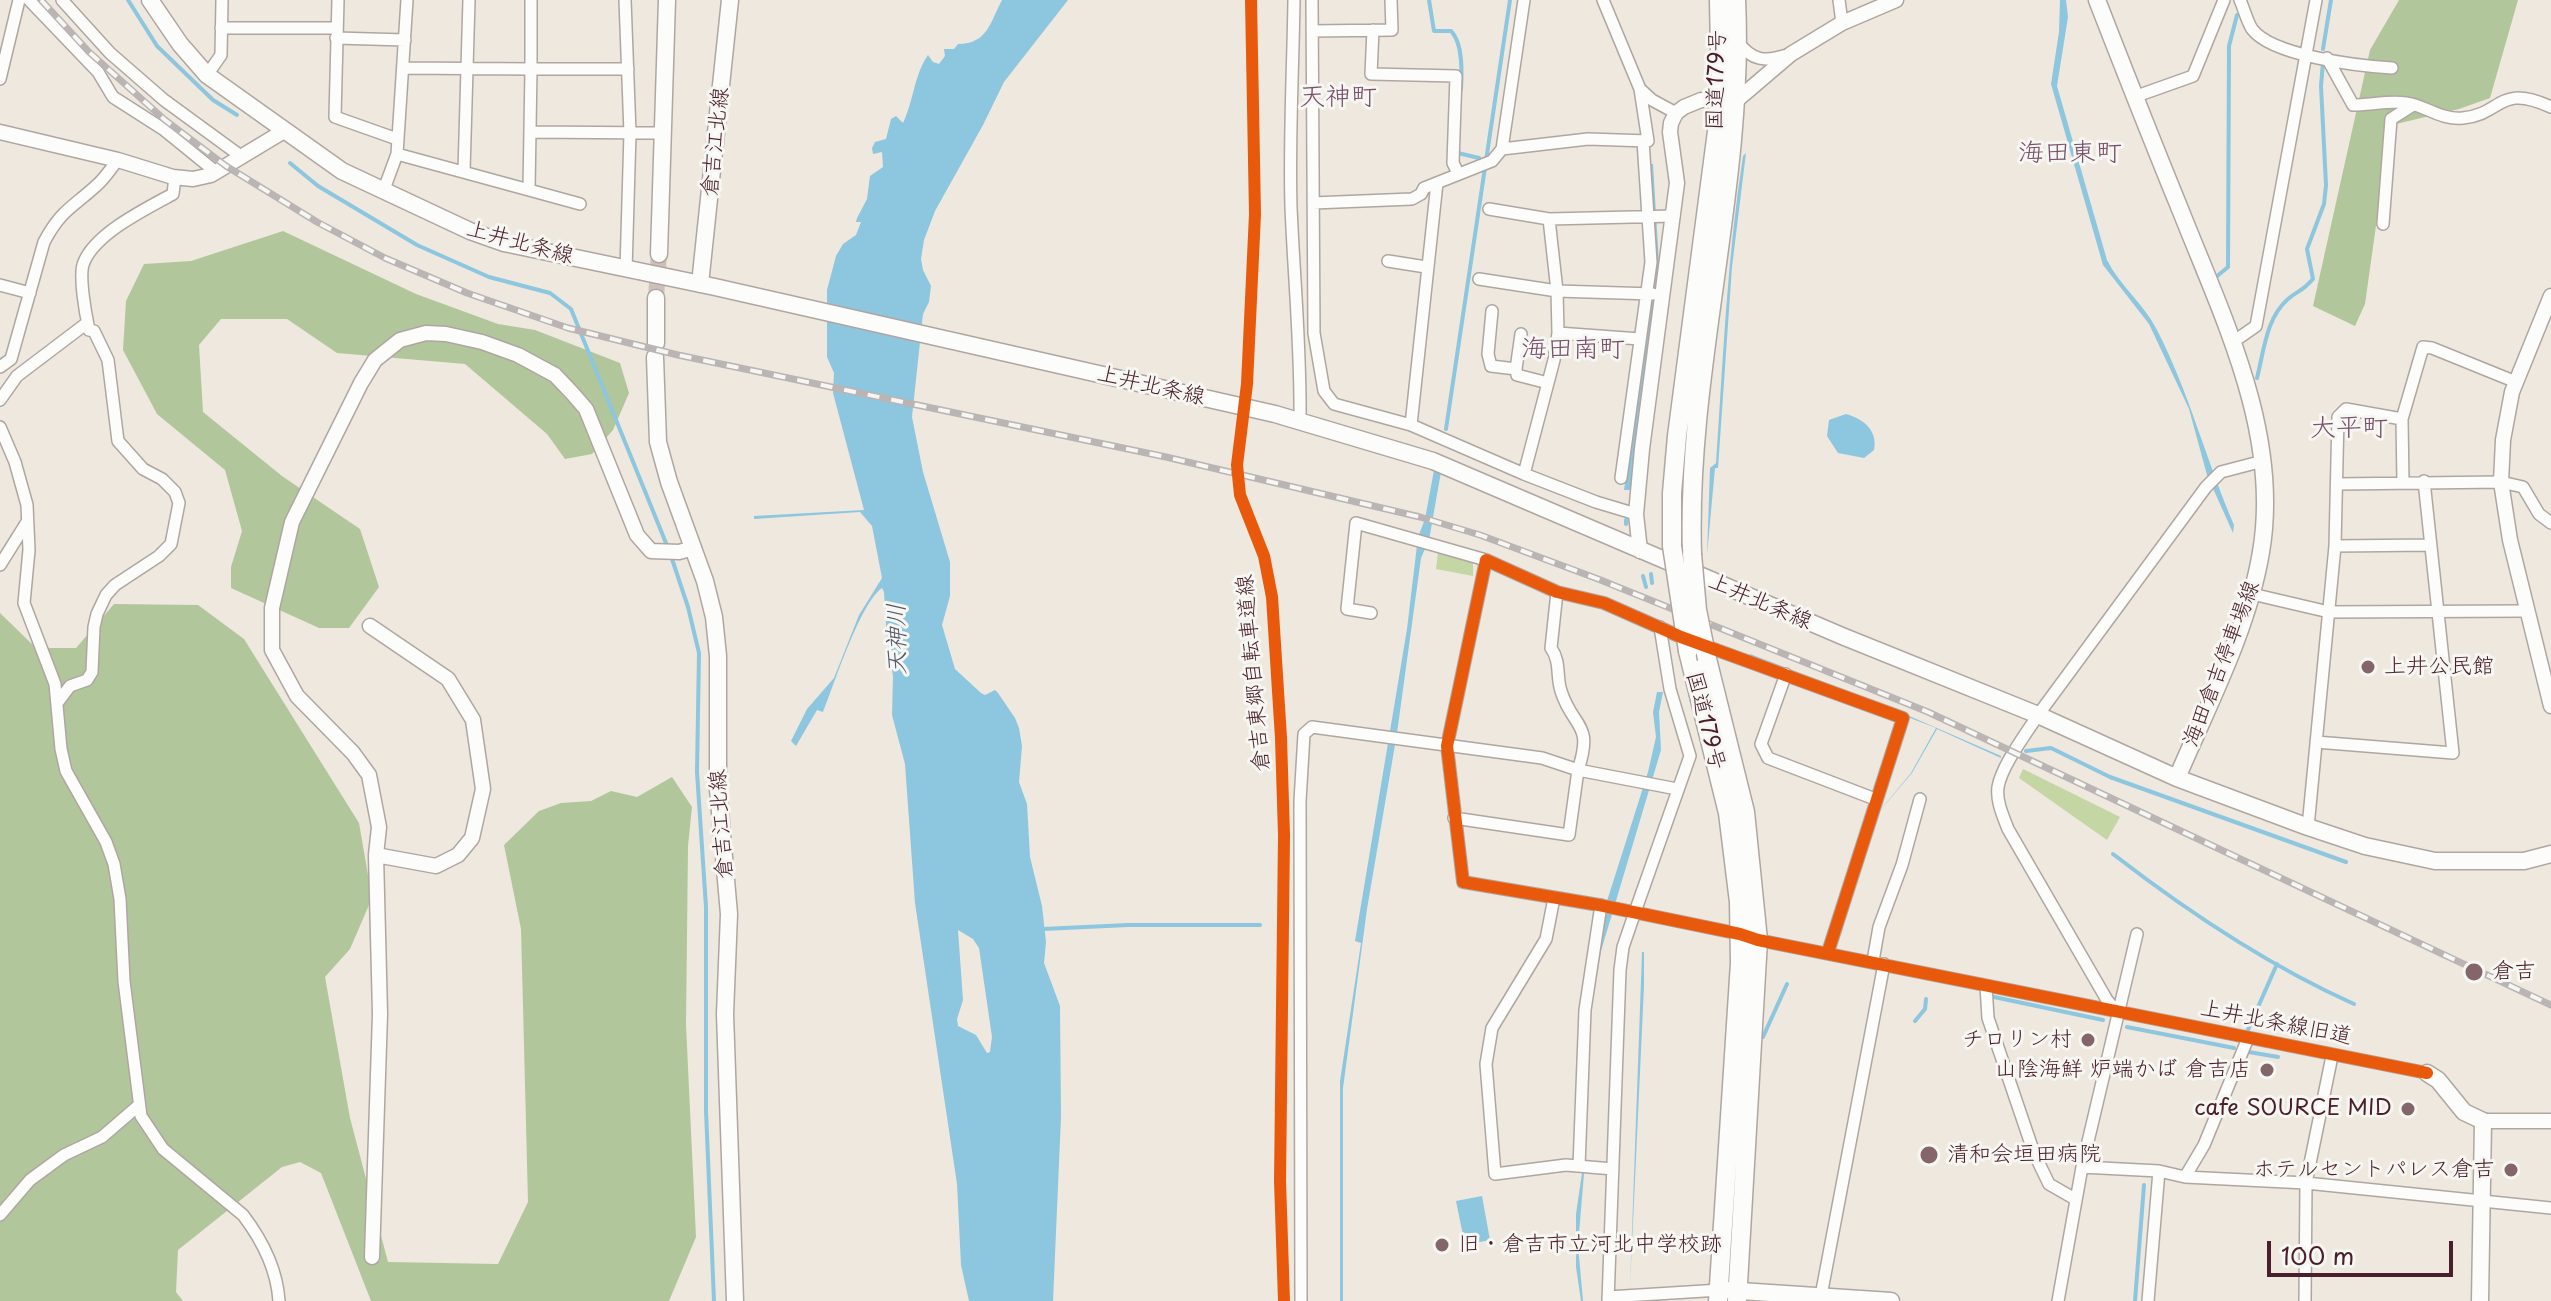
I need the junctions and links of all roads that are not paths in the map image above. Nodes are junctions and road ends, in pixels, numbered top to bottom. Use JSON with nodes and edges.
{"nodes":[{"id":1,"x":19,"y":0,"type":"edge"},
{"id":2,"x":29,"y":0,"type":"edge"},
{"id":3,"x":62,"y":0,"type":"edge"},
{"id":4,"x":150,"y":0,"type":"edge"},
{"id":5,"x":222,"y":0,"type":"edge"},
{"id":6,"x":338,"y":0,"type":"edge"},
{"id":7,"x":407,"y":0,"type":"edge"},
{"id":8,"x":469,"y":0,"type":"edge"},
{"id":9,"x":531,"y":0,"type":"edge"},
{"id":10,"x":625,"y":0,"type":"edge"},
{"id":11,"x":667,"y":0,"type":"edge"},
{"id":12,"x":730,"y":0,"type":"edge"},
{"id":13,"x":1294,"y":0,"type":"edge"},
{"id":14,"x":1312,"y":0,"type":"edge"},
{"id":15,"x":1391,"y":0,"type":"edge"},
{"id":16,"x":1524,"y":0,"type":"edge"},
{"id":17,"x":1603,"y":0,"type":"edge"},
{"id":18,"x":1719,"y":0,"type":"edge"},
{"id":19,"x":1736,"y":0,"type":"edge"},
{"id":20,"x":1839,"y":0,"type":"edge"},
{"id":21,"x":1896,"y":0,"type":"edge"},
{"id":22,"x":2097,"y":0,"type":"edge"},
{"id":23,"x":2224,"y":0,"type":"edge"},
{"id":24,"x":2240,"y":0,"type":"edge"},
{"id":25,"x":2316,"y":0,"type":"edge"},
{"id":26,"x":1842,"y":23,"type":"junction"},
{"id":27,"x":221,"y":28,"type":"junction"},
{"id":28,"x":1373,"y":30,"type":"junction"},
{"id":29,"x":1312,"y":31,"type":"junction"},
{"id":30,"x":337,"y":33,"type":"junction"},
{"id":31,"x":405,"y":40,"type":"junction"},
{"id":32,"x":1738,"y":42,"type":"junction"},
{"id":33,"x":2305,"y":53,"type":"junction"},
{"id":34,"x":1791,"y":54,"type":"junction"},
{"id":35,"x":2327,"y":58,"type":"junction"},
{"id":36,"x":404,"y":68,"type":"junction"},
{"id":37,"x":2392,"y":68,"type":"dead end"},
{"id":38,"x":468,"y":69,"type":"junction"},
{"id":39,"x":531,"y":69,"type":"junction"},
{"id":40,"x":628,"y":69,"type":"junction"},
{"id":41,"x":207,"y":75,"type":"junction"},
{"id":42,"x":0,"y":79,"type":"edge"},
{"id":43,"x":1640,"y":89,"type":"junction"},
{"id":44,"x":2134,"y":97,"type":"junction"},
{"id":45,"x":1729,"y":100,"type":"junction"},
{"id":46,"x":2414,"y":104,"type":"junction"},
{"id":47,"x":2551,"y":107,"type":"edge"},
{"id":48,"x":1676,"y":113,"type":"junction"},
{"id":49,"x":284,"y":131,"type":"junction"},
{"id":50,"x":0,"y":132,"type":"edge"},
{"id":51,"x":530,"y":132,"type":"junction"},
{"id":52,"x":630,"y":133,"type":"junction"},
{"id":53,"x":662,"y":133,"type":"junction"},
{"id":54,"x":397,"y":139,"type":"junction"},
{"id":55,"x":1643,"y":141,"type":"junction"},
{"id":56,"x":1502,"y":149,"type":"junction"},
{"id":57,"x":397,"y":154,"type":"junction"},
{"id":58,"x":242,"y":157,"type":"junction"},
{"id":59,"x":118,"y":160,"type":"junction"},
{"id":60,"x":464,"y":171,"type":"junction"},
{"id":61,"x":216,"y":172,"type":"junction"},
{"id":62,"x":1458,"y":173,"type":"junction"},
{"id":63,"x":175,"y":177,"type":"junction"},
{"id":64,"x":1437,"y":183,"type":"junction"},
{"id":65,"x":529,"y":190,"type":"junction"},
{"id":66,"x":383,"y":192,"type":"junction"},
{"id":67,"x":1313,"y":203,"type":"junction"},
{"id":68,"x":580,"y":204,"type":"dead end"},
{"id":69,"x":1489,"y":209,"type":"dead end"},
{"id":70,"x":1674,"y":216,"type":"junction"},
{"id":71,"x":1647,"y":217,"type":"junction"},
{"id":72,"x":1549,"y":219,"type":"junction"},
{"id":73,"x":2383,"y":224,"type":"dead end"},
{"id":74,"x":659,"y":254,"type":"tunnel mouth"},
{"id":75,"x":1388,"y":261,"type":"dead end"},
{"id":76,"x":1426,"y":267,"type":"junction"},
{"id":77,"x":626,"y":270,"type":"junction"},
{"id":78,"x":1479,"y":279,"type":"dead end"},
{"id":79,"x":0,"y":285,"type":"edge"},
{"id":80,"x":707,"y":286,"type":"junction"},
{"id":81,"x":1557,"y":291,"type":"junction"},
{"id":82,"x":30,"y":293,"type":"junction"},
{"id":83,"x":1647,"y":293,"type":"junction"},
{"id":84,"x":1663,"y":295,"type":"junction"},
{"id":85,"x":2551,"y":296,"type":"edge"},
{"id":86,"x":656,"y":298,"type":"tunnel mouth"},
{"id":87,"x":1492,"y":311,"type":"dead end"},
{"id":88,"x":87,"y":323,"type":"junction"},
{"id":89,"x":1558,"y":333,"type":"junction"},
{"id":90,"x":1521,"y":334,"type":"dead end"},
{"id":91,"x":1640,"y":339,"type":"junction"},
{"id":92,"x":2233,"y":342,"type":"junction"},
{"id":93,"x":5,"y":357,"type":"edge"},
{"id":94,"x":0,"y":367,"type":"edge"},
{"id":95,"x":1516,"y":369,"type":"junction"},
{"id":96,"x":23,"y":372,"type":"junction"},
{"id":97,"x":2516,"y":382,"type":"junction"},
{"id":98,"x":1548,"y":383,"type":"junction"},
{"id":99,"x":0,"y":400,"type":"edge"},
{"id":100,"x":2402,"y":419,"type":"junction"},
{"id":101,"x":1300,"y":421,"type":"junction"},
{"id":102,"x":1411,"y":425,"type":"junction"},
{"id":103,"x":0,"y":427,"type":"edge"},
{"id":104,"x":2263,"y":461,"type":"junction"},
{"id":105,"x":1524,"y":474,"type":"junction"},
{"id":106,"x":1621,"y":478,"type":"dead end"},
{"id":107,"x":2424,"y":481,"type":"junction"},
{"id":108,"x":2501,"y":482,"type":"junction"},
{"id":109,"x":2403,"y":483,"type":"junction"},
{"id":110,"x":2338,"y":484,"type":"junction"},
{"id":111,"x":1636,"y":514,"type":"junction"},
{"id":112,"x":28,"y":521,"type":"junction"},
{"id":113,"x":2551,"y":523,"type":"edge"},
{"id":114,"x":2430,"y":545,"type":"junction"},
{"id":115,"x":2335,"y":546,"type":"junction"},
{"id":116,"x":694,"y":548,"type":"junction"},
{"id":117,"x":1640,"y":551,"type":"junction"},
{"id":118,"x":1486,"y":560,"type":"junction"},
{"id":119,"x":0,"y":565,"type":"edge"},
{"id":120,"x":1557,"y":592,"type":"junction"},
{"id":121,"x":2252,"y":594,"type":"junction"},
{"id":122,"x":2526,"y":611,"type":"junction"},
{"id":123,"x":2329,"y":612,"type":"junction"},
{"id":124,"x":1371,"y":613,"type":"dead end"},
{"id":125,"x":2439,"y":613,"type":"junction"},
{"id":126,"x":370,"y":626,"type":"dead end"},
{"id":127,"x":1660,"y":627,"type":"junction"},
{"id":128,"x":1786,"y":674,"type":"junction"},
{"id":129,"x":58,"y":702,"type":"junction"},
{"id":130,"x":2551,"y":706,"type":"edge"},
{"id":131,"x":2038,"y":715,"type":"junction"},
{"id":132,"x":2316,"y":742,"type":"junction"},
{"id":133,"x":1447,"y":746,"type":"junction"},
{"id":134,"x":1578,"y":770,"type":"junction"},
{"id":135,"x":2177,"y":778,"type":"junction"},
{"id":136,"x":1677,"y":789,"type":"junction"},
{"id":137,"x":1875,"y":799,"type":"junction"},
{"id":138,"x":1920,"y":799,"type":"dead end"},
{"id":139,"x":1454,"y":818,"type":"junction"},
{"id":140,"x":2308,"y":827,"type":"junction"},
{"id":141,"x":2551,"y":854,"type":"edge"},
{"id":142,"x":376,"y":855,"type":"junction"},
{"id":143,"x":1554,"y":898,"type":"junction"},
{"id":144,"x":1601,"y":905,"type":"junction"},
{"id":145,"x":1635,"y":912,"type":"junction"},
{"id":146,"x":2137,"y":934,"type":"dead end"},
{"id":147,"x":1749,"y":937,"type":"junction"},
{"id":148,"x":1828,"y":952,"type":"junction"},
{"id":149,"x":1879,"y":962,"type":"junction"},
{"id":150,"x":1986,"y":986,"type":"junction"},
{"id":151,"x":2118,"y":1012,"type":"junction"},
{"id":152,"x":2248,"y":1038,"type":"junction"},
{"id":153,"x":2332,"y":1056,"type":"junction"},
{"id":154,"x":2427,"y":1073,"type":"joint"},
{"id":155,"x":138,"y":1106,"type":"junction"},
{"id":156,"x":2483,"y":1121,"type":"junction"},
{"id":157,"x":2551,"y":1121,"type":"edge"},
{"id":158,"x":1579,"y":1166,"type":"junction"},
{"id":159,"x":2082,"y":1167,"type":"junction"},
{"id":160,"x":1613,"y":1169,"type":"junction"},
{"id":161,"x":2159,"y":1171,"type":"junction"},
{"id":162,"x":2185,"y":1177,"type":"junction"},
{"id":163,"x":2306,"y":1183,"type":"junction"},
{"id":164,"x":2075,"y":1199,"type":"junction"},
{"id":165,"x":2480,"y":1199,"type":"junction"},
{"id":166,"x":2551,"y":1208,"type":"edge"},
{"id":167,"x":0,"y":1215,"type":"edge"},
{"id":168,"x":372,"y":1257,"type":"dead end"},
{"id":169,"x":1728,"y":1296,"type":"edge"},
{"id":170,"x":1608,"y":1299,"type":"edge"},
{"id":171,"x":1820,"y":1299,"type":"edge"},
{"id":172,"x":279,"y":1301,"type":"edge"},
{"id":173,"x":735,"y":1301,"type":"edge"},
{"id":174,"x":1301,"y":1301,"type":"edge"},
{"id":175,"x":1891,"y":1301,"type":"edge"},
{"id":176,"x":2058,"y":1301,"type":"edge"},
{"id":177,"x":2148,"y":1301,"type":"edge"},
{"id":178,"x":2305,"y":1301,"type":"edge"},
{"id":179,"x":2480,"y":1301,"type":"edge"}],
"edges":[{"from":1,"to":42,"type":"street"},
{"from":2,"to":61,"type":"street"},
{"from":3,"to":58,"type":"street"},
{"from":4,"to":41,"type":"main road","name":"上井北条線"},
{"from":5,"to":27,"type":"street"},
{"from":6,"to":30,"type":"street"},
{"from":7,"to":31,"type":"street"},
{"from":8,"to":38,"type":"street"},
{"from":9,"to":39,"type":"street"},
{"from":10,"to":40,"type":"street"},
{"from":11,"to":53,"type":"main road"},
{"from":12,"to":80,"type":"main road","name":"倉吉江北線"},
{"from":13,"to":101,"type":"street"},
{"from":14,"to":29,"type":"street"},
{"from":15,"to":28,"type":"street"},
{"from":16,"to":56,"type":"street"},
{"from":17,"to":43,"type":"street"},
{"from":18,"to":45,"type":"highway","name":"国道179号"},
{"from":19,"to":32,"type":"highway","name":"国道179号"},
{"from":20,"to":26,"type":"street"},
{"from":21,"to":26,"type":"street"},
{"from":22,"to":44,"type":"main road","name":"海田倉吉停車場線"},
{"from":23,"to":44,"type":"street"},
{"from":24,"to":33,"type":"street"},
{"from":25,"to":33,"type":"street"},
{"from":26,"to":34,"type":"street"},
{"from":27,"to":30,"type":"street"},
{"from":27,"to":41,"type":"street"},
{"from":28,"to":29,"type":"street"},
{"from":28,"to":62,"type":"street"},
{"from":29,"to":67,"type":"street"},
{"from":30,"to":31,"type":"street"},
{"from":30,"to":54,"type":"street"},
{"from":31,"to":36,"type":"street"},
{"from":32,"to":34,"type":"street"},
{"from":32,"to":45,"type":"highway","name":"国道179号"},
{"from":33,"to":35,"type":"street"},
{"from":33,"to":92,"type":"street"},
{"from":34,"to":45,"type":"street"},
{"from":35,"to":37,"type":"street"},
{"from":35,"to":46,"type":"street"},
{"from":36,"to":38,"type":"street"},
{"from":36,"to":54,"type":"street"},
{"from":38,"to":39,"type":"street"},
{"from":38,"to":60,"type":"street"},
{"from":39,"to":40,"type":"street"},
{"from":39,"to":51,"type":"street"},
{"from":40,"to":52,"type":"street"},
{"from":41,"to":49,"type":"main road","name":"上井北条線"},
{"from":43,"to":48,"type":"street"},
{"from":43,"to":55,"type":"street"},
{"from":44,"to":92,"type":"main road","name":"海田倉吉停車場線"},
{"from":45,"to":48,"type":"street"},
{"from":45,"to":147,"type":"highway","name":"国道179号","bridge":true},
{"from":45,"to":147,"type":"highway","name":"国道179号","bridge":true},
{"from":46,"to":47,"type":"street"},
{"from":46,"to":73,"type":"street"},
{"from":48,"to":70,"type":"street"},
{"from":49,"to":58,"type":"street"},
{"from":49,"to":66,"type":"main road","name":"上井北条線"},
{"from":50,"to":59,"type":"street"},
{"from":51,"to":52,"type":"street"},
{"from":51,"to":65,"type":"street"},
{"from":52,"to":53,"type":"street"},
{"from":52,"to":77,"type":"street"},
{"from":53,"to":74,"type":"main road"},
{"from":54,"to":57,"type":"street"},
{"from":55,"to":56,"type":"street"},
{"from":55,"to":71,"type":"street"},
{"from":56,"to":62,"type":"street"},
{"from":57,"to":60,"type":"street"},
{"from":57,"to":66,"type":"street"},
{"from":58,"to":61,"type":"street"},
{"from":59,"to":63,"type":"street"},
{"from":59,"to":82,"type":"street"},
{"from":60,"to":65,"type":"street"},
{"from":61,"to":63,"type":"street"},
{"from":62,"to":64,"type":"street"},
{"from":63,"to":88,"type":"street"},
{"from":64,"to":67,"type":"street"},
{"from":64,"to":76,"type":"street"},
{"from":65,"to":68,"type":"street"},
{"from":66,"to":77,"type":"main road","name":"上井北条線"},
{"from":67,"to":102,"type":"street"},
{"from":69,"to":72,"type":"street"},
{"from":70,"to":71,"type":"street"},
{"from":70,"to":84,"type":"street"},
{"from":71,"to":72,"type":"street"},
{"from":71,"to":83,"type":"street"},
{"from":72,"to":81,"type":"street"},
{"from":75,"to":76,"type":"street"},
{"from":76,"to":102,"type":"street"},
{"from":77,"to":80,"type":"main road","name":"上井北条線"},
{"from":78,"to":81,"type":"street"},
{"from":79,"to":82,"type":"street"},
{"from":80,"to":101,"type":"main road","name":"上井北条線"},
{"from":81,"to":83,"type":"street"},
{"from":81,"to":89,"type":"street"},
{"from":82,"to":93,"type":"street"},
{"from":83,"to":84,"type":"street"},
{"from":83,"to":91,"type":"street"},
{"from":84,"to":111,"type":"street"},
{"from":85,"to":97,"type":"street"},
{"from":86,"to":116,"type":"main road","name":"倉吉江北線"},
{"from":87,"to":95,"type":"street"},
{"from":88,"to":96,"type":"street"},
{"from":88,"to":129,"type":"street"},
{"from":89,"to":91,"type":"street"},
{"from":89,"to":98,"type":"street"},
{"from":90,"to":95,"type":"street"},
{"from":91,"to":106,"type":"street"},
{"from":92,"to":104,"type":"main road","name":"海田倉吉停車場線"},
{"from":93,"to":94,"type":"street"},
{"from":93,"to":96,"type":"street"},
{"from":95,"to":98,"type":"street"},
{"from":96,"to":99,"type":"street"},
{"from":97,"to":100,"type":"street"},
{"from":97,"to":108,"type":"street"},
{"from":98,"to":105,"type":"street"},
{"from":100,"to":109,"type":"street"},
{"from":100,"to":110,"type":"street"},
{"from":101,"to":117,"type":"main road","name":"上井北条線"},
{"from":102,"to":105,"type":"street"},
{"from":103,"to":112,"type":"street"},
{"from":104,"to":121,"type":"main road","name":"海田倉吉停車場線"},
{"from":104,"to":131,"type":"street"},
{"from":105,"to":111,"type":"street"},
{"from":107,"to":108,"type":"street"},
{"from":107,"to":109,"type":"street"},
{"from":107,"to":114,"type":"street"},
{"from":108,"to":113,"type":"street"},
{"from":108,"to":122,"type":"street"},
{"from":109,"to":110,"type":"street"},
{"from":110,"to":115,"type":"street"},
{"from":111,"to":117,"type":"street"},
{"from":112,"to":119,"type":"street"},
{"from":112,"to":129,"type":"street"},
{"from":114,"to":115,"type":"street"},
{"from":114,"to":125,"type":"street"},
{"from":115,"to":123,"type":"street"},
{"from":116,"to":142,"type":"street"},
{"from":116,"to":173,"type":"main road","name":"倉吉江北線"},
{"from":117,"to":131,"type":"main road","name":"上井北条線"},
{"from":118,"to":120,"type":"street"},
{"from":118,"to":124,"type":"street"},
{"from":118,"to":133,"type":"street"},
{"from":120,"to":127,"type":"street"},
{"from":120,"to":134,"type":"street"},
{"from":121,"to":123,"type":"street"},
{"from":121,"to":135,"type":"main road","name":"海田倉吉停車場線"},
{"from":122,"to":125,"type":"street"},
{"from":122,"to":130,"type":"street"},
{"from":123,"to":125,"type":"street"},
{"from":123,"to":132,"type":"street"},
{"from":125,"to":132,"type":"street"},
{"from":126,"to":142,"type":"street"},
{"from":127,"to":128,"type":"street"},
{"from":127,"to":136,"type":"street"},
{"from":128,"to":137,"type":"street"},
{"from":128,"to":137,"type":"street"},
{"from":129,"to":155,"type":"street"},
{"from":131,"to":135,"type":"main road","name":"上井北条線"},
{"from":131,"to":151,"type":"street"},
{"from":132,"to":140,"type":"street"},
{"from":133,"to":134,"type":"street"},
{"from":133,"to":139,"type":"street"},
{"from":133,"to":174,"type":"street"},
{"from":134,"to":136,"type":"street"},
{"from":134,"to":139,"type":"street"},
{"from":135,"to":140,"type":"main road"},
{"from":136,"to":145,"type":"street"},
{"from":137,"to":148,"type":"street"},
{"from":138,"to":149,"type":"street"},
{"from":139,"to":143,"type":"street","name":"上井北条線旧道"},
{"from":140,"to":141,"type":"main road"},
{"from":142,"to":168,"type":"street"},
{"from":143,"to":144,"type":"street","name":"上井北条線旧道"},
{"from":143,"to":158,"type":"street"},
{"from":144,"to":145,"type":"street","name":"上井北条線旧道"},
{"from":144,"to":158,"type":"street"},
{"from":145,"to":147,"type":"street","name":"上井北条線旧道"},
{"from":145,"to":160,"type":"street"},
{"from":146,"to":151,"type":"street"},
{"from":147,"to":148,"type":"street","name":"上井北条線旧道"},
{"from":147,"to":169,"type":"highway","name":"国道179号"},
{"from":148,"to":149,"type":"street","name":"上井北条線旧道"},
{"from":149,"to":150,"type":"street","name":"上井北条線旧道"},
{"from":149,"to":171,"type":"street"},
{"from":150,"to":151,"type":"street","name":"上井北条線旧道"},
{"from":150,"to":164,"type":"street"},
{"from":151,"to":152,"type":"street","name":"上井北条線旧道"},
{"from":151,"to":159,"type":"street"},
{"from":152,"to":153,"type":"street","name":"上井北条線旧道"},
{"from":152,"to":162,"type":"street"},
{"from":153,"to":154,"type":"street","name":"上井北条線旧道"},
{"from":153,"to":163,"type":"street"},
{"from":154,"to":156,"type":"main road"},
{"from":155,"to":167,"type":"street"},
{"from":155,"to":172,"type":"street"},
{"from":156,"to":157,"type":"street"},
{"from":156,"to":165,"type":"main road"},
{"from":158,"to":160,"type":"street"},
{"from":159,"to":161,"type":"street"},
{"from":159,"to":164,"type":"street"},
{"from":160,"to":170,"type":"street"},
{"from":161,"to":162,"type":"street"},
{"from":161,"to":177,"type":"street"},
{"from":162,"to":163,"type":"street"},
{"from":163,"to":165,"type":"street"},
{"from":163,"to":178,"type":"street"},
{"from":164,"to":176,"type":"street"},
{"from":165,"to":166,"type":"street"},
{"from":165,"to":179,"type":"main road"},
{"from":169,"to":170,"type":"street"},
{"from":169,"to":171,"type":"main road"},
{"from":171,"to":175,"type":"main road"}]}
